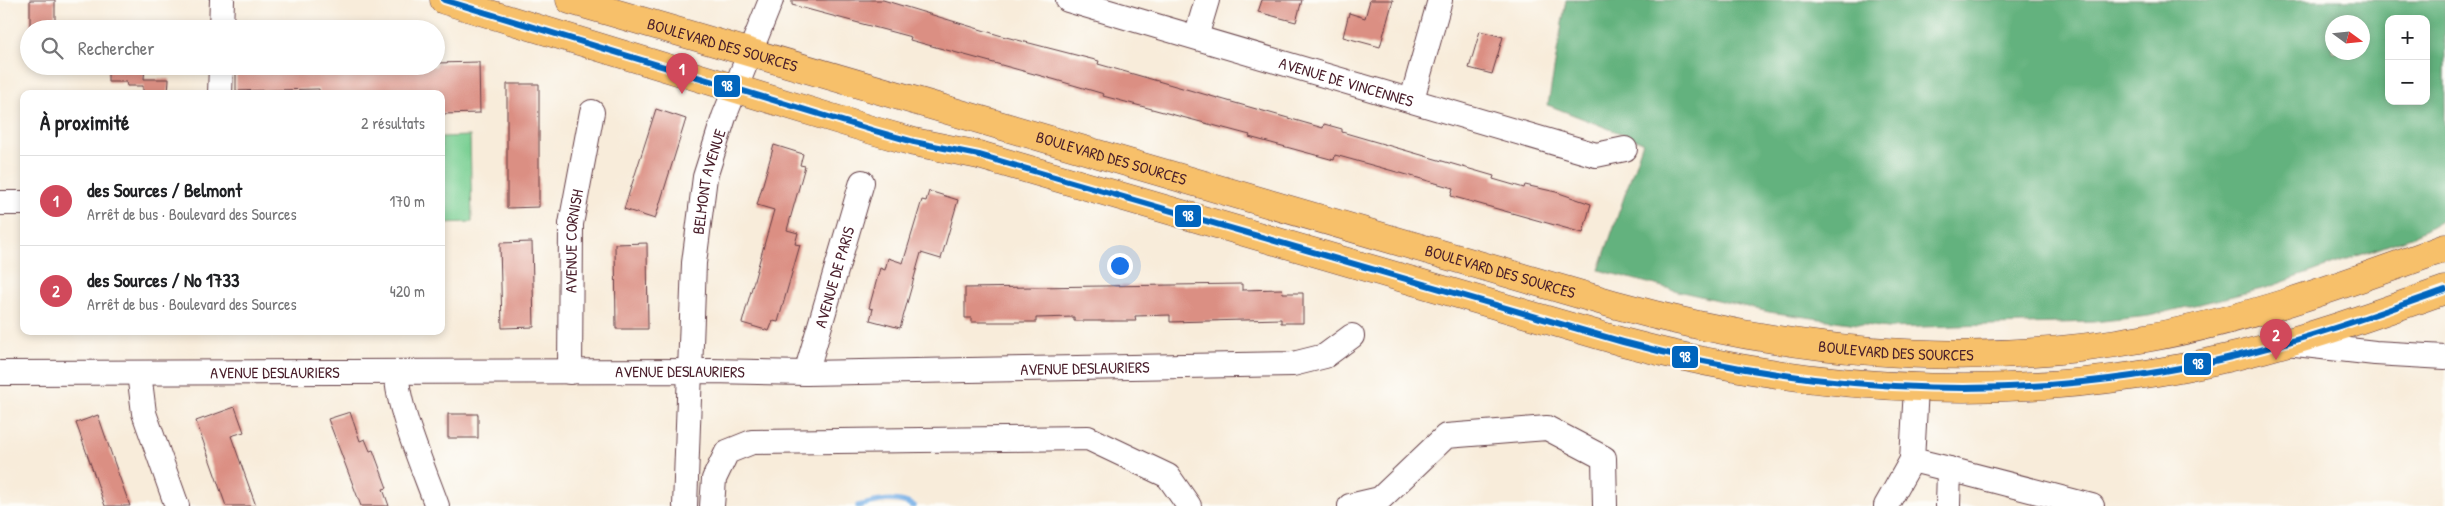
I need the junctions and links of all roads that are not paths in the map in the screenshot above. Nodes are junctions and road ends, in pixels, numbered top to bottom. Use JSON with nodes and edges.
{"nodes":[{"id":1,"x":222,"y":0,"type":"edge"},
{"id":2,"x":444,"y":0,"type":"edge"},
{"id":3,"x":570,"y":0,"type":"edge"},
{"id":4,"x":771,"y":0,"type":"edge"},
{"id":5,"x":1068,"y":0,"type":"edge"},
{"id":6,"x":1207,"y":0,"type":"edge"},
{"id":7,"x":1440,"y":0,"type":"edge"},
{"id":8,"x":221,"y":20,"type":"edge"},
{"id":9,"x":1196,"y":37,"type":"junction"},
{"id":10,"x":751,"y":53,"type":"junction"},
{"id":11,"x":221,"y":75,"type":"edge"},
{"id":12,"x":736,"y":89,"type":"junction"},
{"id":13,"x":220,"y":90,"type":"edge"},
{"id":14,"x":1412,"y":99,"type":"junction"},
{"id":15,"x":592,"y":112,"type":"dead end"},
{"id":16,"x":1625,"y":149,"type":"dead end"},
{"id":17,"x":862,"y":182,"type":"dead end"},
{"id":18,"x":0,"y":203,"type":"edge"},
{"id":19,"x":20,"y":203,"type":"edge"},
{"id":20,"x":2445,"y":248,"type":"edge"},
{"id":21,"x":2445,"y":290,"type":"edge"},
{"id":22,"x":1352,"y":336,"type":"dead end"},
{"id":23,"x":2286,"y":343,"type":"junction"},
{"id":24,"x":2445,"y":357,"type":"edge"},
{"id":25,"x":570,"y":372,"type":"junction"},
{"id":26,"x":690,"y":372,"type":"junction"},
{"id":27,"x":0,"y":373,"type":"edge"},
{"id":28,"x":139,"y":373,"type":"junction"},
{"id":29,"x":397,"y":373,"type":"junction"},
{"id":30,"x":806,"y":373,"type":"junction"},
{"id":31,"x":1916,"y":388,"type":"junction"},
{"id":32,"x":1912,"y":460,"type":"junction"},
{"id":33,"x":1949,"y":469,"type":"junction"},
{"id":34,"x":177,"y":506,"type":"edge"},
{"id":35,"x":437,"y":506,"type":"edge"},
{"id":36,"x":685,"y":506,"type":"edge"},
{"id":37,"x":712,"y":506,"type":"edge"},
{"id":38,"x":1189,"y":506,"type":"edge"},
{"id":39,"x":1350,"y":506,"type":"edge"},
{"id":40,"x":1605,"y":506,"type":"edge"},
{"id":41,"x":1886,"y":506,"type":"edge"},
{"id":42,"x":1948,"y":506,"type":"edge"},
{"id":43,"x":2092,"y":506,"type":"edge"}],
"edges":[{"from":1,"to":8,"type":"street"},
{"from":2,"to":12,"type":"main road","name":"BOULEVARD DES SOURCES"},
{"from":3,"to":10,"type":"main road","name":"BOULEVARD DES SOURCES"},
{"from":4,"to":10,"type":"street","name":"BELMONT AVENUE"},
{"from":5,"to":9,"type":"street","name":"AVENUE DE VINCENNES"},
{"from":6,"to":9,"type":"street"},
{"from":7,"to":14,"type":"street"},
{"from":9,"to":14,"type":"street","name":"AVENUE DE VINCENNES"},
{"from":10,"to":12,"type":"street","name":"BELMONT AVENUE"},
{"from":10,"to":20,"type":"main road","name":"BOULEVARD DES SOURCES"},
{"from":11,"to":13,"type":"street"},
{"from":12,"to":26,"type":"street","name":"BELMONT AVENUE"},
{"from":12,"to":31,"type":"main road","name":"BOULEVARD DES SOURCES"},
{"from":14,"to":16,"type":"street","name":"AVENUE DE VINCENNES"},
{"from":15,"to":25,"type":"street","name":"AVENUE CORNISH"},
{"from":17,"to":30,"type":"street","name":"AVENUE DE PARIS"},
{"from":18,"to":19,"type":"street"},
{"from":21,"to":23,"type":"main road","name":"BOULEVARD DES SOURCES"},
{"from":22,"to":30,"type":"street","name":"AVENUE DESLAURIERS"},
{"from":23,"to":24,"type":"street"},
{"from":23,"to":31,"type":"main road","name":"BOULEVARD DES SOURCES"},
{"from":25,"to":26,"type":"street","name":"AVENUE DESLAURIERS"},
{"from":25,"to":29,"type":"street","name":"AVENUE DESLAURIERS"},
{"from":26,"to":30,"type":"street","name":"AVENUE DESLAURIERS"},
{"from":26,"to":36,"type":"street","name":"BELMONT AVENUE"},
{"from":27,"to":28,"type":"street","name":"AVENUE DESLAURIERS"},
{"from":28,"to":29,"type":"street","name":"AVENUE DESLAURIERS"},
{"from":28,"to":34,"type":"street"},
{"from":29,"to":35,"type":"street"},
{"from":31,"to":32,"type":"street"},
{"from":32,"to":33,"type":"street"},
{"from":32,"to":41,"type":"street"},
{"from":33,"to":42,"type":"street"},
{"from":33,"to":43,"type":"street"},
{"from":37,"to":38,"type":"street"},
{"from":39,"to":40,"type":"street"}]}
